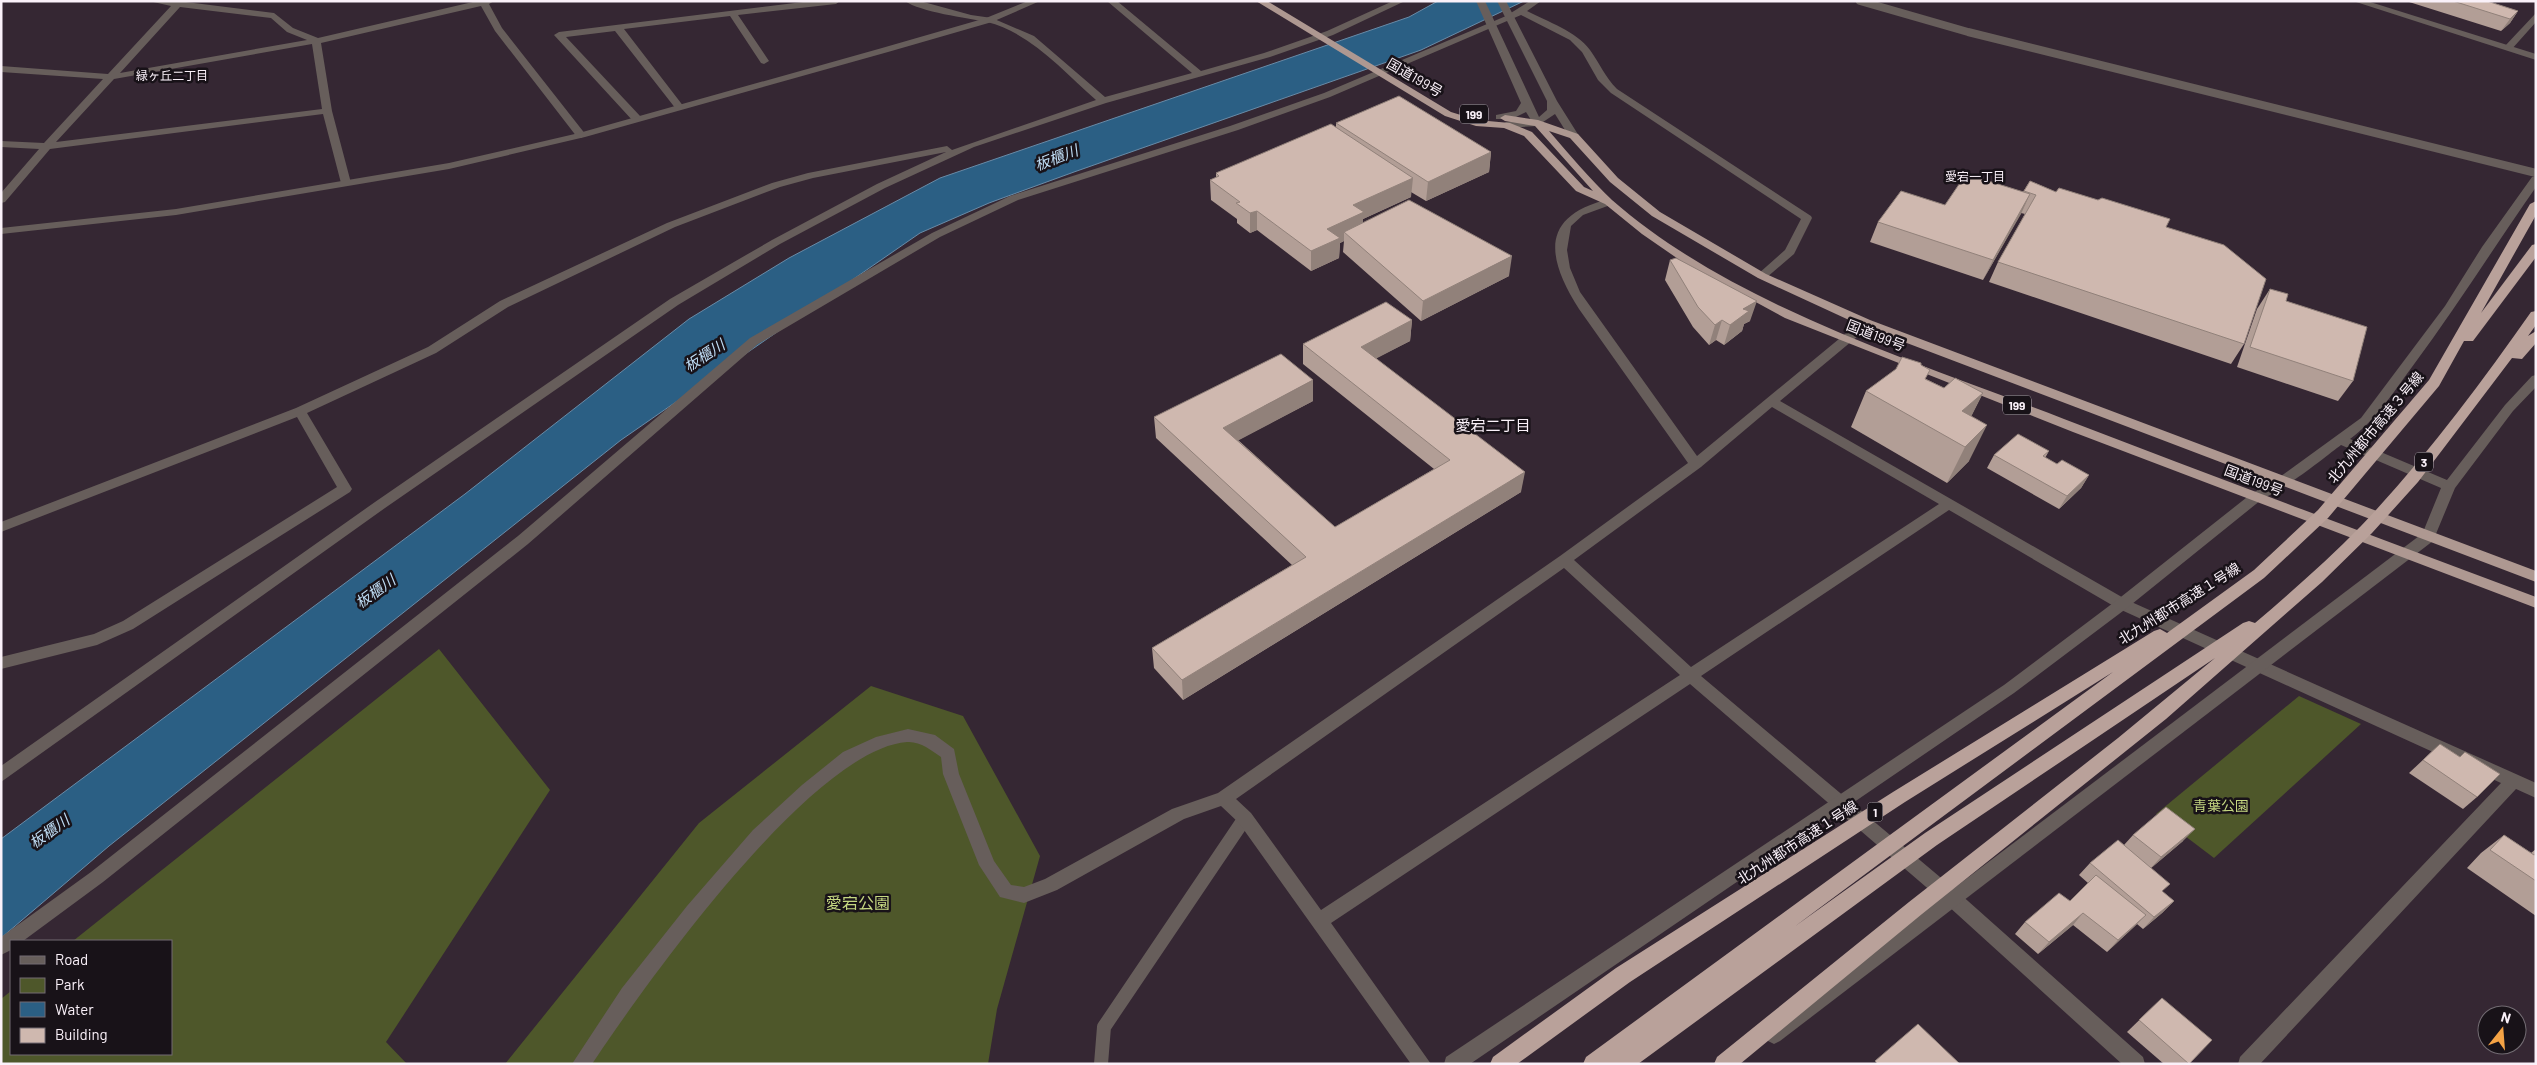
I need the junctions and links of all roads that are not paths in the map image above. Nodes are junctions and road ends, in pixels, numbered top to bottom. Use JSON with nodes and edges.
{"nodes":[{"id":1,"x":153,"y":1,"type":"edge"},
{"id":2,"x":836,"y":1,"type":"edge"},
{"id":3,"x":909,"y":1,"type":"edge"},
{"id":4,"x":1036,"y":1,"type":"edge"},
{"id":5,"x":1111,"y":1,"type":"edge"},
{"id":6,"x":1260,"y":1,"type":"edge"},
{"id":7,"x":1278,"y":1,"type":"edge"},
{"id":8,"x":1401,"y":1,"type":"edge"},
{"id":9,"x":1480,"y":1,"type":"edge"},
{"id":10,"x":1501,"y":1,"type":"edge"},
{"id":11,"x":1537,"y":1,"type":"edge"},
{"id":12,"x":1860,"y":1,"type":"edge"},
{"id":13,"x":2356,"y":1,"type":"edge"},
{"id":14,"x":486,"y":2,"type":"edge"},
{"id":15,"x":178,"y":4,"type":"junction"},
{"id":16,"x":1521,"y":12,"type":"junction"},
{"id":17,"x":732,"y":13,"type":"junction"},
{"id":18,"x":1508,"y":15,"type":"junction"},
{"id":19,"x":2536,"y":16,"type":"edge"},
{"id":20,"x":989,"y":20,"type":"junction"},
{"id":21,"x":1489,"y":23,"type":"junction"},
{"id":22,"x":618,"y":28,"type":"junction"},
{"id":23,"x":1328,"y":37,"type":"junction"},
{"id":24,"x":316,"y":41,"type":"junction"},
{"id":25,"x":2508,"y":48,"type":"junction"},
{"id":26,"x":2536,"y":57,"type":"edge"},
{"id":27,"x":764,"y":61,"type":"dead end"},
{"id":28,"x":1,"y":69,"type":"edge"},
{"id":29,"x":1381,"y":70,"type":"junction"},
{"id":30,"x":1200,"y":75,"type":"junction"},
{"id":31,"x":111,"y":77,"type":"junction"},
{"id":32,"x":1103,"y":101,"type":"junction"},
{"id":33,"x":1552,"y":101,"type":"junction"},
{"id":34,"x":1526,"y":103,"type":"junction"},
{"id":35,"x":678,"y":107,"type":"junction"},
{"id":36,"x":327,"y":111,"type":"junction"},
{"id":37,"x":638,"y":119,"type":"junction"},
{"id":38,"x":1503,"y":121,"type":"junction"},
{"id":39,"x":1537,"y":123,"type":"junction"},
{"id":40,"x":582,"y":135,"type":"junction"},
{"id":41,"x":1574,"y":136,"type":"junction"},
{"id":42,"x":1,"y":144,"type":"edge"},
{"id":43,"x":970,"y":145,"type":"junction"},
{"id":44,"x":47,"y":146,"type":"junction"},
{"id":45,"x":2536,"y":173,"type":"edge"},
{"id":46,"x":2536,"y":179,"type":"edge"},
{"id":47,"x":346,"y":182,"type":"junction"},
{"id":48,"x":1,"y":200,"type":"edge"},
{"id":49,"x":1609,"y":202,"type":"junction"},
{"id":50,"x":2536,"y":204,"type":"edge"},
{"id":51,"x":1,"y":231,"type":"edge"},
{"id":52,"x":2536,"y":248,"type":"edge"},
{"id":53,"x":1762,"y":276,"type":"junction"},
{"id":54,"x":2536,"y":315,"type":"edge"},
{"id":55,"x":1866,"y":324,"type":"junction"},
{"id":56,"x":2536,"y":335,"type":"edge"},
{"id":57,"x":1848,"y":340,"type":"junction"},
{"id":58,"x":2536,"y":379,"type":"edge"},
{"id":59,"x":2434,"y":383,"type":"junction"},
{"id":60,"x":1773,"y":402,"type":"junction"},
{"id":61,"x":2475,"y":402,"type":"junction"},
{"id":62,"x":300,"y":411,"type":"junction"},
{"id":63,"x":2339,"y":439,"type":"junction"},
{"id":64,"x":1696,"y":464,"type":"junction"},
{"id":65,"x":2282,"y":482,"type":"junction"},
{"id":66,"x":2449,"y":486,"type":"junction"},
{"id":67,"x":2256,"y":497,"type":"junction"},
{"id":68,"x":1948,"y":504,"type":"junction"},
{"id":69,"x":1,"y":527,"type":"edge"},
{"id":70,"x":2428,"y":537,"type":"junction"},
{"id":71,"x":2405,"y":555,"type":"junction"},
{"id":72,"x":1565,"y":560,"type":"junction"},
{"id":73,"x":2259,"y":574,"type":"junction"},
{"id":74,"x":2536,"y":577,"type":"edge"},
{"id":75,"x":2296,"y":596,"type":"junction"},
{"id":76,"x":2536,"y":603,"type":"edge"},
{"id":77,"x":2122,"y":604,"type":"junction"},
{"id":78,"x":1,"y":663,"type":"edge"},
{"id":79,"x":2260,"y":666,"type":"junction"},
{"id":80,"x":1690,"y":675,"type":"junction"},
{"id":81,"x":1,"y":775,"type":"edge"},
{"id":82,"x":2513,"y":781,"type":"junction"},
{"id":83,"x":2536,"y":791,"type":"edge"},
{"id":84,"x":1224,"y":798,"type":"junction"},
{"id":85,"x":1840,"y":803,"type":"junction"},
{"id":86,"x":1245,"y":818,"type":"junction"},
{"id":87,"x":1953,"y":899,"type":"junction"},
{"id":88,"x":1318,"y":922,"type":"junction"},
{"id":89,"x":10,"y":940,"type":"edge"},
{"id":90,"x":581,"y":1064,"type":"edge"},
{"id":91,"x":1101,"y":1064,"type":"edge"},
{"id":92,"x":1422,"y":1064,"type":"edge"},
{"id":93,"x":1453,"y":1064,"type":"edge"},
{"id":94,"x":1500,"y":1064,"type":"edge"},
{"id":95,"x":1593,"y":1064,"type":"edge"},
{"id":96,"x":1621,"y":1064,"type":"edge"},
{"id":97,"x":1724,"y":1064,"type":"edge"},
{"id":98,"x":1736,"y":1064,"type":"edge"},
{"id":99,"x":2136,"y":1064,"type":"edge"},
{"id":100,"x":2247,"y":1064,"type":"edge"}],
"edges":[{"from":1,"to":15,"type":"street"},
{"from":2,"to":17,"type":"street"},
{"from":3,"to":20,"type":"street"},
{"from":4,"to":20,"type":"street"},
{"from":5,"to":30,"type":"street"},
{"from":6,"to":23,"type":"highway","name":"国道199号","number":"199"},
{"from":7,"to":23,"type":"highway","name":"国道199号","number":"199"},
{"from":8,"to":23,"type":"street"},
{"from":9,"to":21,"type":"street"},
{"from":10,"to":18,"type":"street"},
{"from":11,"to":16,"type":"street"},
{"from":12,"to":45,"type":"lane"},
{"from":13,"to":25,"type":"street"},
{"from":14,"to":24,"type":"street"},
{"from":14,"to":40,"type":"street"},
{"from":15,"to":24,"type":"street"},
{"from":15,"to":31,"type":"street"},
{"from":16,"to":18,"type":"street"},
{"from":16,"to":53,"type":"street"},
{"from":17,"to":22,"type":"street"},
{"from":17,"to":27,"type":"street"},
{"from":18,"to":21,"type":"street"},
{"from":18,"to":33,"type":"street"},
{"from":19,"to":25,"type":"street"},
{"from":20,"to":32,"type":"street"},
{"from":20,"to":35,"type":"street"},
{"from":21,"to":29,"type":"street"},
{"from":21,"to":34,"type":"street"},
{"from":22,"to":35,"type":"street"},
{"from":22,"to":37,"type":"street"},
{"from":23,"to":29,"type":"highway","name":"国道199号","number":"199"},
{"from":23,"to":30,"type":"street"},
{"from":24,"to":31,"type":"street"},
{"from":24,"to":36,"type":"street"},
{"from":25,"to":26,"type":"street"},
{"from":28,"to":31,"type":"street"},
{"from":29,"to":38,"type":"highway","name":"国道199号","number":"199"},
{"from":29,"to":89,"type":"street"},
{"from":30,"to":32,"type":"street"},
{"from":31,"to":44,"type":"street"},
{"from":32,"to":43,"type":"street"},
{"from":33,"to":39,"type":"street"},
{"from":33,"to":41,"type":"street"},
{"from":34,"to":38,"type":"street"},
{"from":34,"to":39,"type":"street"},
{"from":35,"to":37,"type":"street"},
{"from":36,"to":44,"type":"street"},
{"from":36,"to":47,"type":"street"},
{"from":37,"to":40,"type":"street"},
{"from":38,"to":39,"type":"street"},
{"from":38,"to":49,"type":"highway","name":"国道199号","number":"199"},
{"from":39,"to":41,"type":"highway"},
{"from":39,"to":49,"type":"highway"},
{"from":40,"to":47,"type":"street"},
{"from":41,"to":53,"type":"highway","name":"国道199号","number":"199"},
{"from":42,"to":44,"type":"street"},
{"from":43,"to":62,"type":"street"},
{"from":43,"to":81,"type":"street"},
{"from":44,"to":48,"type":"street"},
{"from":46,"to":63,"type":"street"},
{"from":47,"to":51,"type":"street"},
{"from":49,"to":57,"type":"highway","name":"国道199号","number":"199"},
{"from":49,"to":64,"type":"street"},
{"from":50,"to":59,"type":"highway","name":"北九州都市高速３号線"},
{"from":52,"to":59,"type":"highway"},
{"from":53,"to":55,"type":"highway","name":"国道199号","number":"199"},
{"from":54,"to":61,"type":"highway","number":"3"},
{"from":55,"to":57,"type":"street"},
{"from":55,"to":65,"type":"highway","name":"国道199号","number":"199"},
{"from":56,"to":61,"type":"highway","number":"3"},
{"from":57,"to":60,"type":"street"},
{"from":57,"to":67,"type":"highway","name":"国道199号","number":"199"},
{"from":58,"to":66,"type":"street"},
{"from":59,"to":73,"type":"highway","name":"北九州都市高速３号線"},
{"from":60,"to":64,"type":"street"},
{"from":60,"to":68,"type":"street"},
{"from":61,"to":75,"type":"highway","number":"3"},
{"from":62,"to":69,"type":"street"},
{"from":62,"to":78,"type":"street"},
{"from":63,"to":65,"type":"street"},
{"from":63,"to":66,"type":"street"},
{"from":64,"to":72,"type":"street"},
{"from":65,"to":67,"type":"street"},
{"from":65,"to":70,"type":"highway","name":"国道199号","number":"199"},
{"from":66,"to":70,"type":"street"},
{"from":67,"to":71,"type":"highway","name":"国道199号","number":"199"},
{"from":67,"to":77,"type":"street"},
{"from":68,"to":77,"type":"street"},
{"from":68,"to":80,"type":"street"},
{"from":70,"to":71,"type":"street"},
{"from":70,"to":74,"type":"highway","name":"国道199号","number":"199"},
{"from":71,"to":76,"type":"highway","name":"国道199号","number":"199"},
{"from":71,"to":79,"type":"street"},
{"from":72,"to":80,"type":"street"},
{"from":72,"to":84,"type":"street"},
{"from":73,"to":94,"type":"highway","name":"北九州都市高速１号線","number":"1"},
{"from":73,"to":95,"type":"highway","name":"北九州都市高速１号線"},
{"from":75,"to":96,"type":"highway"},
{"from":75,"to":97,"type":"highway"},
{"from":77,"to":79,"type":"street"},
{"from":77,"to":85,"type":"street"},
{"from":79,"to":82,"type":"street"},
{"from":79,"to":87,"type":"street"},
{"from":80,"to":85,"type":"street"},
{"from":80,"to":88,"type":"street"},
{"from":82,"to":83,"type":"street"},
{"from":82,"to":100,"type":"street"},
{"from":84,"to":86,"type":"street"},
{"from":84,"to":90,"type":"street"},
{"from":85,"to":87,"type":"street"},
{"from":85,"to":93,"type":"street"},
{"from":86,"to":88,"type":"street"},
{"from":86,"to":91,"type":"lane"},
{"from":87,"to":98,"type":"street"},
{"from":87,"to":99,"type":"street"},
{"from":88,"to":92,"type":"street"}]}
